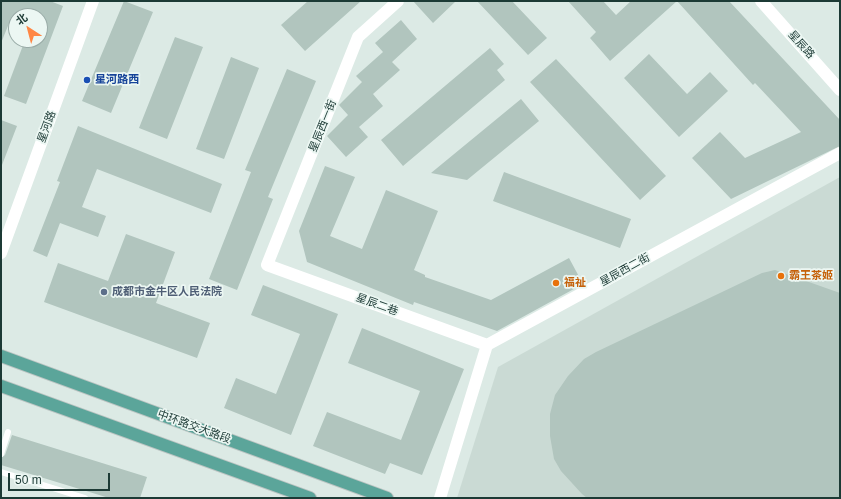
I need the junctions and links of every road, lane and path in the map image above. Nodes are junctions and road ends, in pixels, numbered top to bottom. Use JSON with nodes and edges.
{"nodes":[{"id":1,"x":93,"y":1,"type":"edge"},
{"id":2,"x":398,"y":1,"type":"edge"},
{"id":3,"x":761,"y":1,"type":"edge"},
{"id":4,"x":840,"y":90,"type":"edge"},
{"id":5,"x":840,"y":153,"type":"edge"},
{"id":6,"x":1,"y":253,"type":"edge"},
{"id":7,"x":268,"y":265,"type":"joint"},
{"id":8,"x":487,"y":345,"type":"junction"},
{"id":9,"x":1,"y":356,"type":"edge"},
{"id":10,"x":1,"y":386,"type":"edge"},
{"id":11,"x":8,"y":432,"type":"dead end"},
{"id":12,"x":1,"y":454,"type":"edge"},
{"id":13,"x":1,"y":472,"type":"edge"},
{"id":14,"x":85,"y":498,"type":"edge"},
{"id":15,"x":310,"y":498,"type":"edge"},
{"id":16,"x":387,"y":498,"type":"edge"},
{"id":17,"x":440,"y":498,"type":"edge"}],
"edges":[{"from":1,"to":6,"type":"street","name":"星河路"},
{"from":2,"to":7,"type":"street","name":"星辰西一街"},
{"from":3,"to":4,"type":"street","name":"星辰路"},
{"from":5,"to":8,"type":"street","name":"星辰西二街"},
{"from":7,"to":8,"type":"street","name":"星辰二巷"},
{"from":8,"to":17,"type":"street"},
{"from":9,"to":16,"type":"main road","name":"中环路交大路段"},
{"from":10,"to":15,"type":"main road"},
{"from":11,"to":12,"type":"lane"},
{"from":13,"to":14,"type":"lane"}]}
